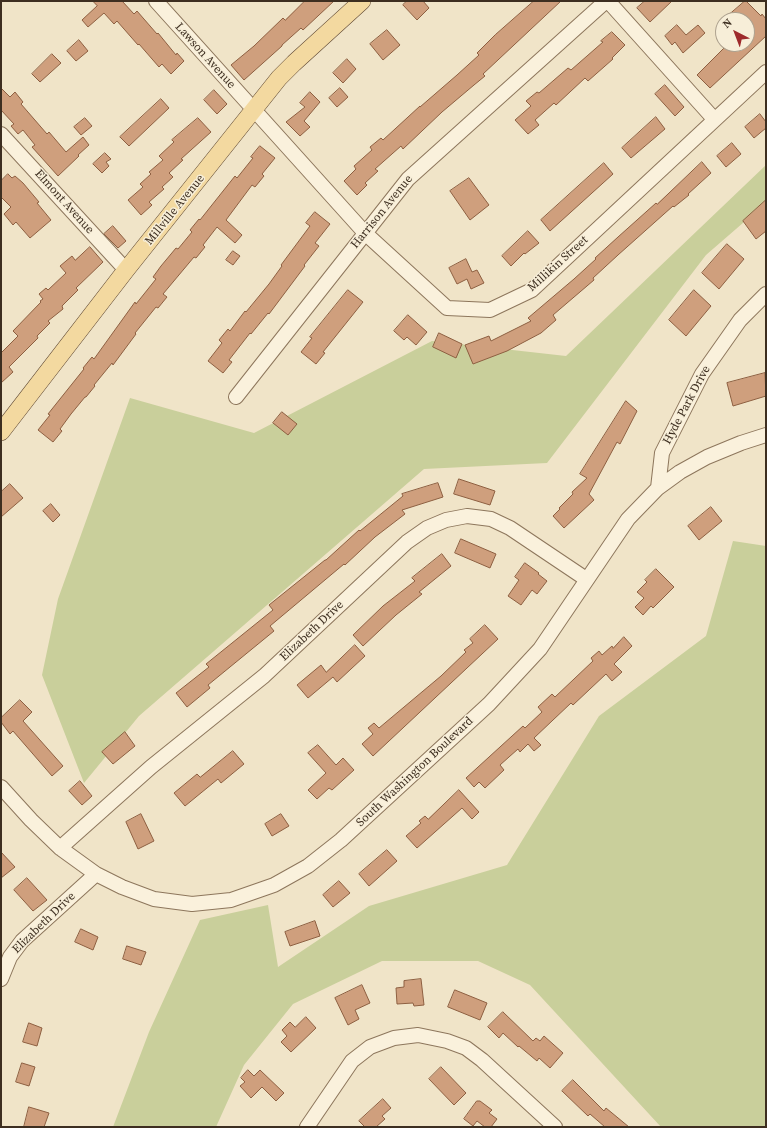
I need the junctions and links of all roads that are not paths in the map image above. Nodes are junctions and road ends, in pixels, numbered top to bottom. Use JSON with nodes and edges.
{"nodes":[{"id":1,"x":156,"y":1,"type":"edge"},
{"id":2,"x":362,"y":1,"type":"edge"},
{"id":3,"x":607,"y":1,"type":"edge"},
{"id":4,"x":766,"y":72,"type":"edge"},
{"id":5,"x":254,"y":110,"type":"junction"},
{"id":6,"x":714,"y":119,"type":"junction"},
{"id":7,"x":1,"y":134,"type":"edge"},
{"id":8,"x":365,"y":233,"type":"junction"},
{"id":9,"x":126,"y":270,"type":"junction"},
{"id":10,"x":766,"y":294,"type":"edge"},
{"id":11,"x":236,"y":397,"type":"dead end"},
{"id":12,"x":1,"y":432,"type":"edge"},
{"id":13,"x":766,"y":435,"type":"edge"},
{"id":14,"x":658,"y":488,"type":"junction"},
{"id":15,"x":586,"y":579,"type":"junction"},
{"id":16,"x":1,"y":787,"type":"edge"},
{"id":17,"x":60,"y":848,"type":"junction"},
{"id":18,"x":96,"y":874,"type":"junction"},
{"id":19,"x":1,"y":979,"type":"edge"},
{"id":20,"x":307,"y":1127,"type":"edge"},
{"id":21,"x":555,"y":1127,"type":"edge"}],
"edges":[{"from":1,"to":5,"type":"street","name":"Lawson Avenue"},
{"from":2,"to":5,"type":"main road","name":"Millville Avenue"},
{"from":3,"to":6,"type":"street"},
{"from":3,"to":8,"type":"street","name":"Harrison Avenue"},
{"from":4,"to":6,"type":"street","name":"Millikin Street"},
{"from":5,"to":8,"type":"street","name":"Millikin Street"},
{"from":5,"to":9,"type":"main road","name":"Millville Avenue"},
{"from":6,"to":8,"type":"street","name":"Millikin Street"},
{"from":7,"to":9,"type":"street","name":"Elmont Avenue"},
{"from":8,"to":11,"type":"street","name":"Harrison Avenue"},
{"from":9,"to":12,"type":"main road","name":"Millville Avenue"},
{"from":10,"to":14,"type":"street","name":"Hyde Park Drive"},
{"from":13,"to":14,"type":"street","name":"South Washington Boulevard"},
{"from":14,"to":15,"type":"street","name":"South Washington Boulevard"},
{"from":15,"to":17,"type":"street","name":"Elizabeth Drive"},
{"from":15,"to":18,"type":"street","name":"South Washington Boulevard"},
{"from":16,"to":17,"type":"street","name":"South Washington Boulevard"},
{"from":17,"to":18,"type":"street","name":"South Washington Boulevard"},
{"from":18,"to":19,"type":"street","name":"Elizabeth Drive"},
{"from":20,"to":21,"type":"street"}]}
